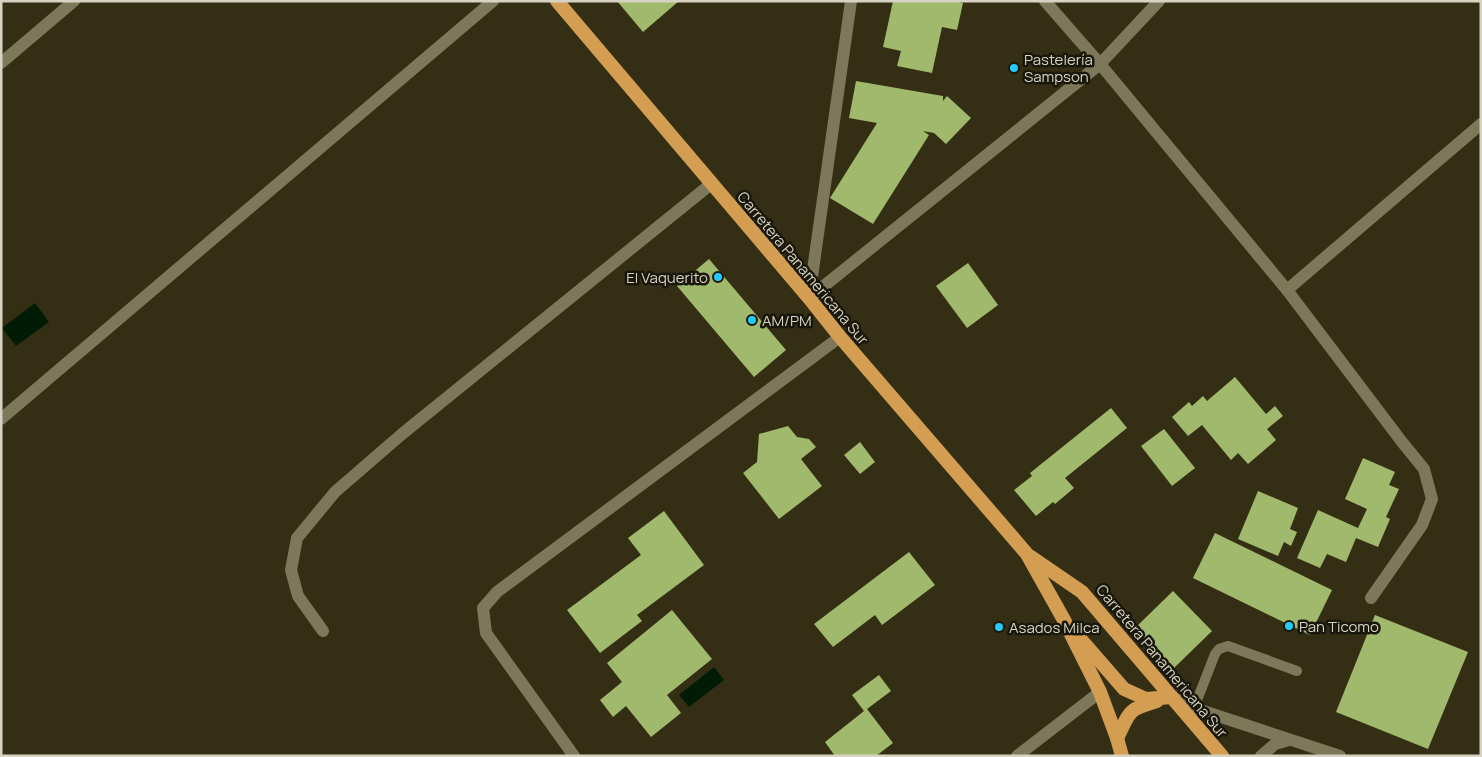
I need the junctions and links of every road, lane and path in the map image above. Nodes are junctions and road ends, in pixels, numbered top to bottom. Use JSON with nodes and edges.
{"nodes":[{"id":1,"x":74,"y":1,"type":"edge"},
{"id":2,"x":494,"y":1,"type":"edge"},
{"id":3,"x":557,"y":1,"type":"edge"},
{"id":4,"x":851,"y":1,"type":"edge"},
{"id":5,"x":1046,"y":1,"type":"edge"},
{"id":6,"x":1159,"y":1,"type":"edge"},
{"id":7,"x":1,"y":63,"type":"edge"},
{"id":8,"x":1100,"y":64,"type":"junction"},
{"id":9,"x":1481,"y":124,"type":"edge"},
{"id":10,"x":711,"y":184,"type":"junction"},
{"id":11,"x":1287,"y":290,"type":"junction"},
{"id":12,"x":810,"y":298,"type":"junction"},
{"id":13,"x":840,"y":337,"type":"junction"},
{"id":14,"x":1,"y":419,"type":"edge"},
{"id":15,"x":1027,"y":554,"type":"junction"},
{"id":16,"x":1370,"y":598,"type":"dead end"},
{"id":17,"x":1064,"y":620,"type":"junction"},
{"id":18,"x":323,"y":631,"type":"dead end"},
{"id":19,"x":1297,"y":672,"type":"dead end"},
{"id":20,"x":1100,"y":692,"type":"junction"},
{"id":21,"x":1172,"y":697,"type":"junction"},
{"id":22,"x":1194,"y":708,"type":"junction"},
{"id":23,"x":1117,"y":738,"type":"junction"},
{"id":24,"x":1288,"y":740,"type":"junction"},
{"id":25,"x":574,"y":756,"type":"edge"},
{"id":26,"x":1017,"y":756,"type":"edge"},
{"id":27,"x":1122,"y":756,"type":"edge"},
{"id":28,"x":1222,"y":756,"type":"edge"},
{"id":29,"x":1261,"y":756,"type":"edge"},
{"id":30,"x":1340,"y":756,"type":"edge"}],
"edges":[{"from":1,"to":7,"type":"street"},
{"from":2,"to":14,"type":"street"},
{"from":3,"to":10,"type":"highway","name":"Carretera Panamericana Sur"},
{"from":4,"to":12,"type":"street"},
{"from":5,"to":8,"type":"street"},
{"from":6,"to":8,"type":"street"},
{"from":8,"to":11,"type":"street"},
{"from":8,"to":12,"type":"street"},
{"from":9,"to":11,"type":"street"},
{"from":10,"to":12,"type":"highway","name":"Carretera Panamericana Sur"},
{"from":10,"to":18,"type":"street"},
{"from":11,"to":16,"type":"street"},
{"from":12,"to":13,"type":"highway","name":"Carretera Panamericana Sur"},
{"from":13,"to":15,"type":"highway","name":"Carretera Panamericana Sur"},
{"from":13,"to":25,"type":"street"},
{"from":15,"to":17,"type":"highway","name":"Carretera Panamericana Sur"},
{"from":15,"to":21,"type":"highway","name":"Carretera Panamericana Sur"},
{"from":17,"to":20,"type":"highway","name":"Carretera Panamericana Sur"},
{"from":17,"to":21,"type":"highway"},
{"from":19,"to":22,"type":"lane"},
{"from":20,"to":23,"type":"highway","name":"Carretera Panamericana Sur"},
{"from":20,"to":26,"type":"street"},
{"from":21,"to":22,"type":"street"},
{"from":21,"to":23,"type":"highway"},
{"from":21,"to":28,"type":"highway","name":"Carretera Panamericana Sur"},
{"from":22,"to":24,"type":"street"},
{"from":23,"to":27,"type":"highway","name":"Carretera Panamericana Sur"},
{"from":24,"to":29,"type":"street"},
{"from":24,"to":30,"type":"street"}]}
